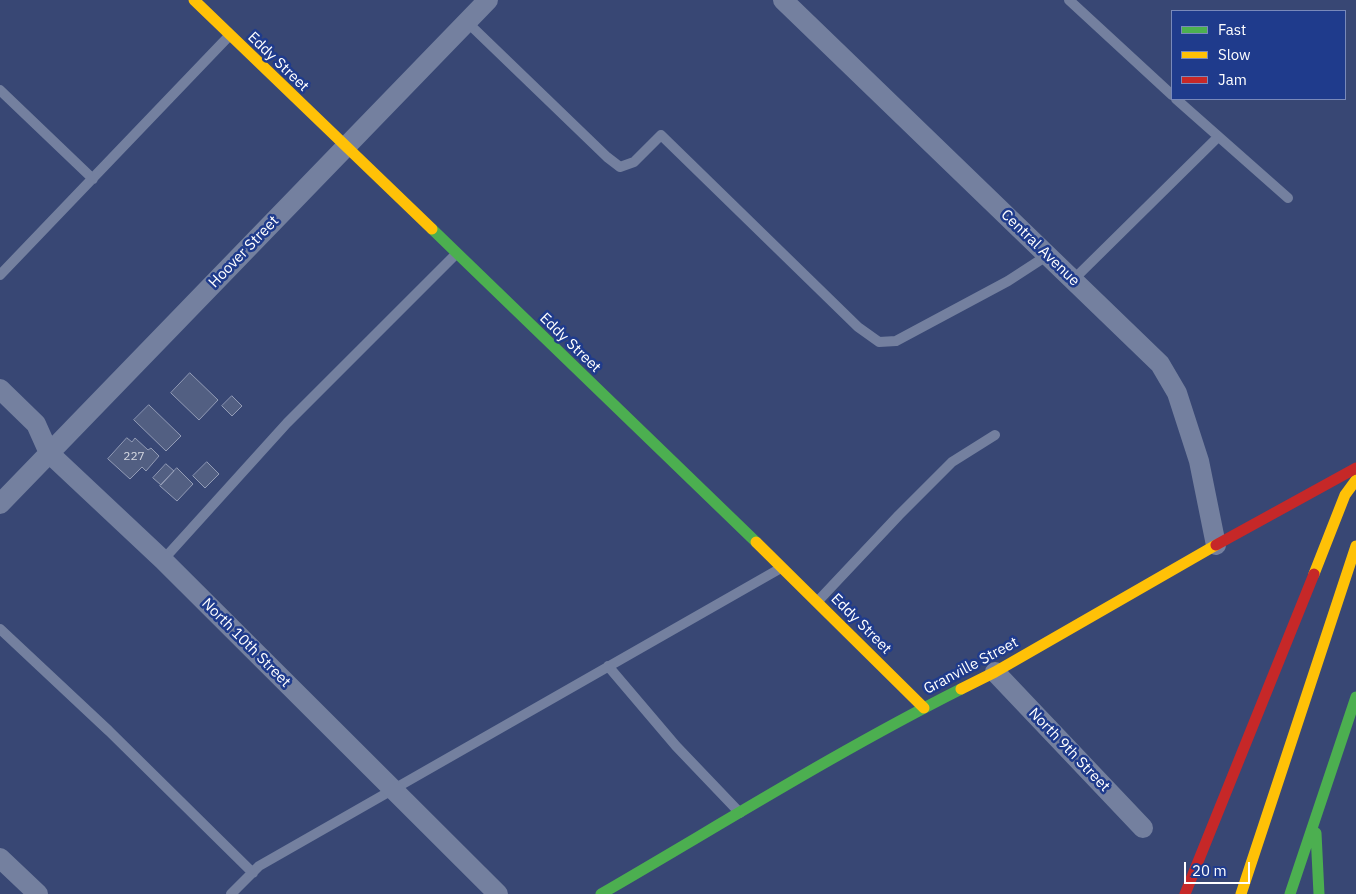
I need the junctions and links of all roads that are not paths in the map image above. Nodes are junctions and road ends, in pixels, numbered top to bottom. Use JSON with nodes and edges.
{"nodes":[{"id":1,"x":194,"y":0,"type":"edge"},
{"id":2,"x":488,"y":0,"type":"edge"},
{"id":3,"x":783,"y":0,"type":"edge"},
{"id":4,"x":1069,"y":0,"type":"edge"},
{"id":5,"x":467,"y":22,"type":"junction"},
{"id":6,"x":230,"y":35,"type":"junction"},
{"id":7,"x":0,"y":90,"type":"edge"},
{"id":8,"x":1171,"y":94,"type":"edge"},
{"id":9,"x":1177,"y":100,"type":"edge"},
{"id":10,"x":1218,"y":137,"type":"junction"},
{"id":11,"x":345,"y":148,"type":"junction"},
{"id":12,"x":93,"y":179,"type":"junction"},
{"id":13,"x":1288,"y":198,"type":"dead end"},
{"id":14,"x":456,"y":254,"type":"junction"},
{"id":15,"x":1048,"y":256,"type":"junction"},
{"id":16,"x":0,"y":275,"type":"edge"},
{"id":17,"x":1073,"y":280,"type":"junction"},
{"id":18,"x":0,"y":389,"type":"edge"},
{"id":19,"x":995,"y":435,"type":"dead end"},
{"id":20,"x":49,"y":453,"type":"junction"},
{"id":21,"x":1356,"y":468,"type":"edge"},
{"id":22,"x":1356,"y":480,"type":"edge"},
{"id":23,"x":0,"y":504,"type":"edge"},
{"id":24,"x":1216,"y":545,"type":"junction"},
{"id":25,"x":1356,"y":546,"type":"edge"},
{"id":26,"x":163,"y":560,"type":"junction"},
{"id":27,"x":782,"y":567,"type":"junction"},
{"id":28,"x":818,"y":602,"type":"junction"},
{"id":29,"x":0,"y":629,"type":"edge"},
{"id":30,"x":608,"y":666,"type":"junction"},
{"id":31,"x":995,"y":672,"type":"junction"},
{"id":32,"x":1356,"y":696,"type":"edge"},
{"id":33,"x":924,"y":708,"type":"junction"},
{"id":34,"x":393,"y":789,"type":"junction"},
{"id":35,"x":740,"y":814,"type":"junction"},
{"id":36,"x":1315,"y":816,"type":"junction"},
{"id":37,"x":1143,"y":828,"type":"dead end"},
{"id":38,"x":0,"y":858,"type":"edge"},
{"id":39,"x":253,"y":873,"type":"junction"},
{"id":40,"x":38,"y":894,"type":"edge"},
{"id":41,"x":231,"y":894,"type":"edge"},
{"id":42,"x":498,"y":894,"type":"edge"},
{"id":43,"x":601,"y":894,"type":"edge"},
{"id":44,"x":1185,"y":894,"type":"edge"},
{"id":45,"x":1241,"y":894,"type":"edge"},
{"id":46,"x":1290,"y":894,"type":"edge"},
{"id":47,"x":1318,"y":894,"type":"edge"}],
"edges":[{"from":1,"to":6,"type":"main road","name":"Eddy Street"},
{"from":2,"to":5,"type":"street","name":"Hoover Street"},
{"from":3,"to":15,"type":"street","name":"Central Avenue"},
{"from":4,"to":8,"type":"lane"},
{"from":5,"to":11,"type":"street","name":"Hoover Street"},
{"from":5,"to":15,"type":"lane"},
{"from":6,"to":11,"type":"main road","name":"Eddy Street"},
{"from":6,"to":12,"type":"lane"},
{"from":7,"to":12,"type":"lane"},
{"from":9,"to":10,"type":"lane"},
{"from":10,"to":13,"type":"lane"},
{"from":10,"to":17,"type":"lane"},
{"from":11,"to":14,"type":"main road","name":"Eddy Street"},
{"from":11,"to":20,"type":"street","name":"Hoover Street"},
{"from":12,"to":16,"type":"lane"},
{"from":14,"to":26,"type":"lane"},
{"from":14,"to":27,"type":"main road","name":"Eddy Street"},
{"from":15,"to":17,"type":"street","name":"Central Avenue"},
{"from":17,"to":24,"type":"street","name":"Central Avenue"},
{"from":18,"to":20,"type":"street","name":"North 10th Street"},
{"from":19,"to":28,"type":"lane"},
{"from":20,"to":23,"type":"street","name":"Hoover Street"},
{"from":20,"to":26,"type":"street","name":"North 10th Street"},
{"from":21,"to":24,"type":"main road","name":"Granville Street"},
{"from":22,"to":44,"type":"main road"},
{"from":24,"to":31,"type":"main road","name":"Granville Street"},
{"from":25,"to":45,"type":"main road"},
{"from":26,"to":34,"type":"street","name":"North 10th Street"},
{"from":27,"to":28,"type":"main road","name":"Eddy Street"},
{"from":27,"to":30,"type":"lane"},
{"from":28,"to":33,"type":"main road","name":"Eddy Street"},
{"from":29,"to":39,"type":"lane"},
{"from":30,"to":34,"type":"lane"},
{"from":30,"to":35,"type":"lane"},
{"from":31,"to":33,"type":"main road","name":"Granville Street"},
{"from":31,"to":37,"type":"street","name":"North 9th Street"},
{"from":32,"to":36,"type":"main road"},
{"from":33,"to":35,"type":"main road","name":"Granville Street"},
{"from":34,"to":39,"type":"lane"},
{"from":34,"to":42,"type":"street","name":"North 10th Street"},
{"from":35,"to":43,"type":"main road","name":"Granville Street"},
{"from":36,"to":46,"type":"main road"},
{"from":36,"to":47,"type":"main road"},
{"from":38,"to":40,"type":"street"},
{"from":39,"to":41,"type":"lane"}]}
